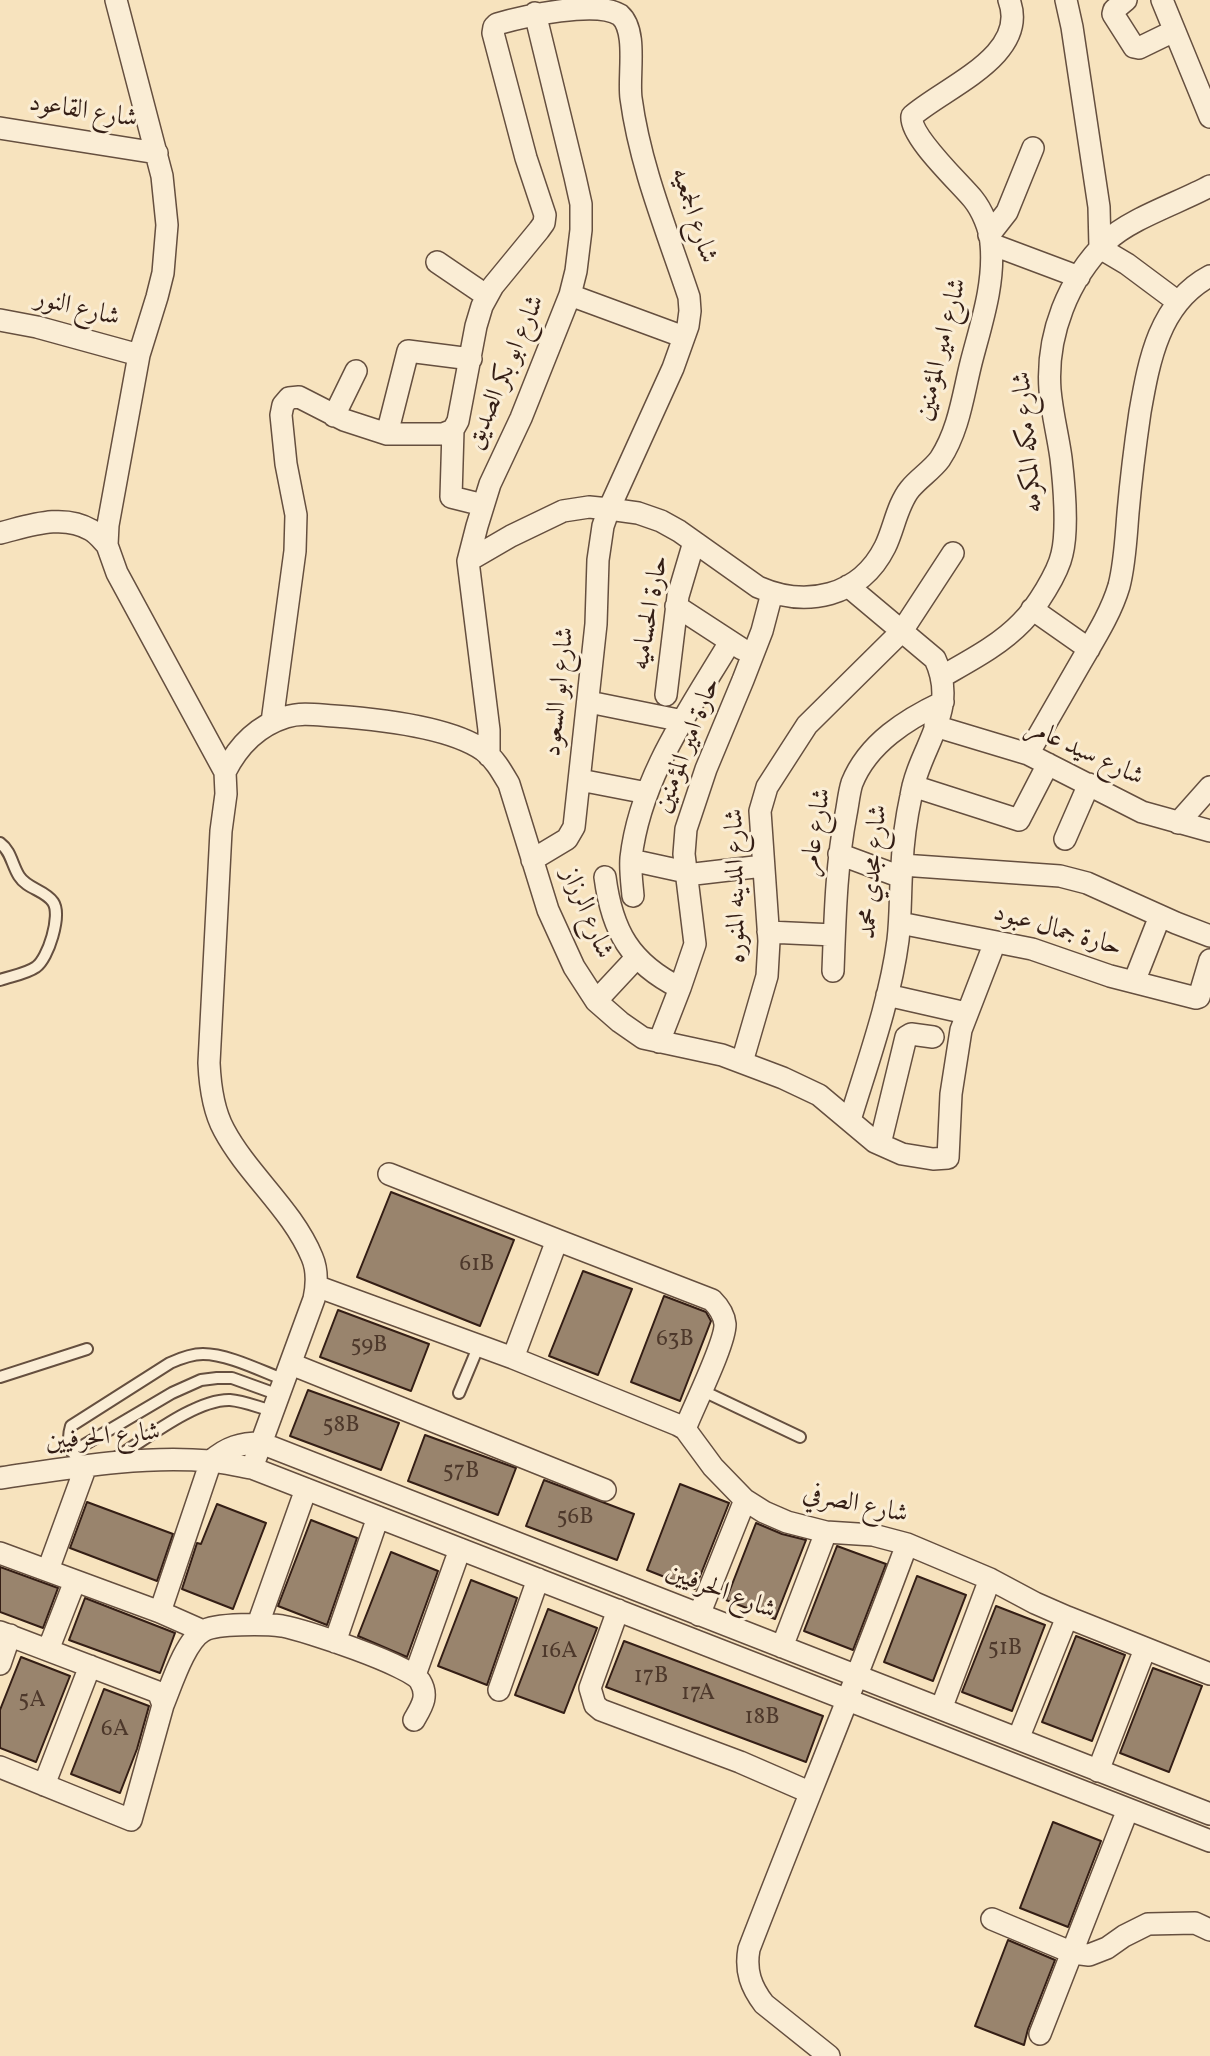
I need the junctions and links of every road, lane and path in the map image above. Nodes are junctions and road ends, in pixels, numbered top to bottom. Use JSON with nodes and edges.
{"nodes":[{"id":1,"x":116,"y":0,"type":"edge"},
{"id":2,"x":1009,"y":0,"type":"edge"},
{"id":3,"x":1066,"y":0,"type":"edge"},
{"id":4,"x":1126,"y":0,"type":"edge"},
{"id":5,"x":1162,"y":0,"type":"edge"},
{"id":6,"x":536,"y":13,"type":"junction"},
{"id":7,"x":1174,"y":31,"type":"junction"},
{"id":8,"x":1210,"y":117,"type":"edge"},
{"id":9,"x":0,"y":128,"type":"edge"},
{"id":10,"x":1033,"y":148,"type":"dead end"},
{"id":11,"x":157,"y":153,"type":"junction"},
{"id":12,"x":1210,"y":186,"type":"edge"},
{"id":13,"x":990,"y":240,"type":"junction"},
{"id":14,"x":1100,"y":248,"type":"junction"},
{"id":15,"x":437,"y":262,"type":"dead end"},
{"id":16,"x":1210,"y":276,"type":"edge"},
{"id":17,"x":1079,"y":277,"type":"junction"},
{"id":18,"x":570,"y":295,"type":"junction"},
{"id":19,"x":487,"y":296,"type":"junction"},
{"id":20,"x":1178,"y":302,"type":"junction"},
{"id":21,"x":0,"y":320,"type":"edge"},
{"id":22,"x":684,"y":337,"type":"junction"},
{"id":23,"x":139,"y":355,"type":"junction"},
{"id":24,"x":471,"y":359,"type":"junction"},
{"id":25,"x":356,"y":371,"type":"dead end"},
{"id":26,"x":334,"y":416,"type":"junction"},
{"id":27,"x":453,"y":430,"type":"junction"},
{"id":28,"x":387,"y":434,"type":"junction"},
{"id":29,"x":483,"y":505,"type":"junction"},
{"id":30,"x":609,"y":509,"type":"junction"},
{"id":31,"x":0,"y":533,"type":"edge"},
{"id":32,"x":694,"y":542,"type":"junction"},
{"id":33,"x":107,"y":545,"type":"junction"},
{"id":34,"x":953,"y":553,"type":"dead end"},
{"id":35,"x":468,"y":561,"type":"junction"},
{"id":36,"x":848,"y":586,"type":"junction"},
{"id":37,"x":772,"y":593,"type":"junction"},
{"id":38,"x":676,"y":607,"type":"junction"},
{"id":39,"x":1032,"y":609,"type":"junction"},
{"id":40,"x":902,"y":631,"type":"junction"},
{"id":41,"x":730,"y":642,"type":"junction"},
{"id":42,"x":1088,"y":649,"type":"junction"},
{"id":43,"x":752,"y":656,"type":"junction"},
{"id":44,"x":943,"y":676,"type":"junction"},
{"id":45,"x":666,"y":695,"type":"dead end"},
{"id":46,"x":589,"y":702,"type":"junction"},
{"id":47,"x":943,"y":702,"type":"junction"},
{"id":48,"x":683,"y":721,"type":"junction"},
{"id":49,"x":272,"y":722,"type":"junction"},
{"id":50,"x":935,"y":726,"type":"junction"},
{"id":51,"x":1028,"y":754,"type":"junction"},
{"id":52,"x":489,"y":756,"type":"junction"},
{"id":53,"x":1048,"y":764,"type":"junction"},
{"id":54,"x":225,"y":772,"type":"junction"},
{"id":55,"x":580,"y":780,"type":"junction"},
{"id":56,"x":1089,"y":785,"type":"junction"},
{"id":57,"x":913,"y":786,"type":"junction"},
{"id":58,"x":1210,"y":787,"type":"edge"},
{"id":59,"x":647,"y":793,"type":"junction"},
{"id":60,"x":1178,"y":823,"type":"junction"},
{"id":61,"x":1210,"y":831,"type":"edge"},
{"id":62,"x":1065,"y":839,"type":"dead end"},
{"id":63,"x":0,"y":843,"type":"edge"},
{"id":64,"x":839,"y":854,"type":"junction"},
{"id":65,"x":532,"y":860,"type":"junction"},
{"id":66,"x":631,"y":860,"type":"junction"},
{"id":67,"x":763,"y":866,"type":"junction"},
{"id":68,"x":901,"y":871,"type":"junction"},
{"id":69,"x":686,"y":873,"type":"junction"},
{"id":70,"x":605,"y":877,"type":"dead end"},
{"id":71,"x":633,"y":896,"type":"dead end"},
{"id":72,"x":1160,"y":916,"type":"junction"},
{"id":73,"x":900,"y":923,"type":"junction"},
{"id":74,"x":768,"y":932,"type":"junction"},
{"id":75,"x":1209,"y":932,"type":"edge"},
{"id":76,"x":834,"y":935,"type":"junction"},
{"id":77,"x":995,"y":942,"type":"junction"},
{"id":78,"x":637,"y":957,"type":"junction"},
{"id":79,"x":1210,"y":960,"type":"edge"},
{"id":80,"x":833,"y":971,"type":"dead end"},
{"id":81,"x":0,"y":980,"type":"edge"},
{"id":82,"x":1134,"y":982,"type":"junction"},
{"id":83,"x":680,"y":988,"type":"junction"},
{"id":84,"x":887,"y":995,"type":"junction"},
{"id":85,"x":596,"y":1001,"type":"junction"},
{"id":86,"x":966,"y":1013,"type":"junction"},
{"id":87,"x":933,"y":1037,"type":"dead end"},
{"id":88,"x":659,"y":1042,"type":"junction"},
{"id":89,"x":742,"y":1062,"type":"junction"},
{"id":90,"x":850,"y":1120,"type":"junction"},
{"id":91,"x":880,"y":1144,"type":"junction"},
{"id":92,"x":388,"y":1174,"type":"dead end"},
{"id":93,"x":557,"y":1240,"type":"junction"},
{"id":94,"x":316,"y":1286,"type":"junction"},
{"id":95,"x":478,"y":1345,"type":"junction"},
{"id":96,"x":87,"y":1349,"type":"dead end"},
{"id":97,"x":513,"y":1358,"type":"junction"},
{"id":98,"x":0,"y":1377,"type":"edge"},
{"id":99,"x":282,"y":1387,"type":"junction"},
{"id":100,"x":701,"y":1390,"type":"junction"},
{"id":101,"x":459,"y":1393,"type":"dead end"},
{"id":102,"x":685,"y":1429,"type":"junction"},
{"id":103,"x":800,"y":1437,"type":"dead end"},
{"id":104,"x":261,"y":1443,"type":"junction"},
{"id":105,"x":88,"y":1461,"type":"junction"},
{"id":106,"x":211,"y":1461,"type":"junction"},
{"id":107,"x":252,"y":1468,"type":"junction"},
{"id":108,"x":0,"y":1478,"type":"edge"},
{"id":109,"x":306,"y":1489,"type":"junction"},
{"id":110,"x":605,"y":1490,"type":"dead end"},
{"id":111,"x":745,"y":1500,"type":"junction"},
{"id":112,"x":378,"y":1517,"type":"junction"},
{"id":113,"x":826,"y":1532,"type":"junction"},
{"id":114,"x":907,"y":1544,"type":"junction"},
{"id":115,"x":460,"y":1549,"type":"junction"},
{"id":116,"x":0,"y":1553,"type":"edge"},
{"id":117,"x":48,"y":1570,"type":"junction"},
{"id":118,"x":538,"y":1579,"type":"junction"},
{"id":119,"x":990,"y":1579,"type":"junction"},
{"id":120,"x":75,"y":1581,"type":"junction"},
{"id":121,"x":618,"y":1610,"type":"junction"},
{"id":122,"x":160,"y":1612,"type":"junction"},
{"id":123,"x":699,"y":1615,"type":"junction"},
{"id":124,"x":1067,"y":1617,"type":"junction"},
{"id":125,"x":258,"y":1624,"type":"junction"},
{"id":126,"x":203,"y":1630,"type":"junction"},
{"id":127,"x":5,"y":1634,"type":"edge"},
{"id":128,"x":335,"y":1642,"type":"junction"},
{"id":129,"x":782,"y":1647,"type":"junction"},
{"id":130,"x":1145,"y":1649,"type":"junction"},
{"id":131,"x":48,"y":1650,"type":"junction"},
{"id":132,"x":0,"y":1664,"type":"edge"},
{"id":133,"x":90,"y":1666,"type":"junction"},
{"id":134,"x":415,"y":1675,"type":"junction"},
{"id":135,"x":1210,"y":1675,"type":"edge"},
{"id":136,"x":858,"y":1677,"type":"junction"},
{"id":137,"x":499,"y":1690,"type":"dead end"},
{"id":138,"x":849,"y":1699,"type":"junction"},
{"id":139,"x":163,"y":1705,"type":"junction"},
{"id":140,"x":941,"y":1709,"type":"junction"},
{"id":141,"x":414,"y":1720,"type":"dead end"},
{"id":142,"x":1018,"y":1740,"type":"junction"},
{"id":143,"x":0,"y":1767,"type":"edge"},
{"id":144,"x":1098,"y":1771,"type":"junction"},
{"id":145,"x":44,"y":1785,"type":"junction"},
{"id":146,"x":809,"y":1792,"type":"junction"},
{"id":147,"x":1177,"y":1801,"type":"junction"},
{"id":148,"x":1128,"y":1809,"type":"junction"},
{"id":149,"x":1210,"y":1814,"type":"edge"},
{"id":150,"x":1168,"y":1825,"type":"junction"},
{"id":151,"x":1210,"y":1841,"type":"edge"},
{"id":152,"x":992,"y":1920,"type":"dead end"},
{"id":153,"x":1210,"y":1930,"type":"edge"},
{"id":154,"x":1073,"y":1953,"type":"junction"},
{"id":155,"x":1040,"y":2034,"type":"dead end"},
{"id":156,"x":829,"y":2056,"type":"edge"}],
"edges":[{"from":1,"to":11,"type":"street"},
{"from":2,"to":13,"type":"street","name":"شارع امير المؤمنين"},
{"from":3,"to":14,"type":"street"},
{"from":4,"to":7,"type":"street"},
{"from":5,"to":7,"type":"street"},
{"from":6,"to":18,"type":"street","name":"شارع ابو بكر الصديق"},
{"from":6,"to":19,"type":"street"},
{"from":6,"to":22,"type":"street","name":"شارع الجمعيه"},
{"from":7,"to":8,"type":"street"},
{"from":9,"to":11,"type":"street","name":"شارع القاعود"},
{"from":10,"to":13,"type":"street"},
{"from":11,"to":23,"type":"street"},
{"from":12,"to":14,"type":"street","name":"شارع مكه المكرمه"},
{"from":13,"to":17,"type":"street"},
{"from":13,"to":36,"type":"street","name":"شارع امير المؤمنين"},
{"from":14,"to":17,"type":"street","name":"شارع مكه المكرمه"},
{"from":14,"to":20,"type":"street"},
{"from":15,"to":19,"type":"street"},
{"from":16,"to":20,"type":"street"},
{"from":17,"to":39,"type":"street","name":"شارع مكه المكرمه"},
{"from":18,"to":22,"type":"street"},
{"from":18,"to":29,"type":"street","name":"شارع ابو بكر الصديق"},
{"from":19,"to":24,"type":"street"},
{"from":20,"to":42,"type":"street"},
{"from":21,"to":23,"type":"street","name":"شارع النور"},
{"from":22,"to":30,"type":"street","name":"شارع الجمعيه"},
{"from":23,"to":33,"type":"street"},
{"from":24,"to":27,"type":"street"},
{"from":24,"to":28,"type":"street"},
{"from":25,"to":26,"type":"street"},
{"from":26,"to":28,"type":"street"},
{"from":26,"to":49,"type":"street"},
{"from":27,"to":28,"type":"street"},
{"from":27,"to":29,"type":"street"},
{"from":29,"to":35,"type":"street","name":"شارع ابو بكر الصديق"},
{"from":30,"to":32,"type":"street","name":"شارع امير المؤمنين"},
{"from":30,"to":35,"type":"street","name":"شارع امير المؤمنين"},
{"from":30,"to":46,"type":"street","name":"شارع ابو السعود"},
{"from":31,"to":33,"type":"street"},
{"from":32,"to":37,"type":"street","name":"شارع امير المؤمنين"},
{"from":32,"to":38,"type":"street","name":"حارة الحساميه"},
{"from":33,"to":54,"type":"street"},
{"from":34,"to":40,"type":"street","name":"شارع المدينه المنوره"},
{"from":35,"to":52,"type":"street","name":"شارع ابو بكر الصديق"},
{"from":36,"to":37,"type":"street","name":"شارع امير المؤمنين"},
{"from":36,"to":40,"type":"street"},
{"from":37,"to":43,"type":"street","name":"حارة امير المؤمنين"},
{"from":38,"to":41,"type":"street"},
{"from":38,"to":45,"type":"street","name":"حارة الحساميه"},
{"from":39,"to":42,"type":"street"},
{"from":39,"to":44,"type":"street","name":"شارع مكه المكرمه"},
{"from":40,"to":44,"type":"street"},
{"from":40,"to":67,"type":"street","name":"شارع المدينه المنوره"},
{"from":41,"to":43,"type":"street"},
{"from":41,"to":48,"type":"street"},
{"from":42,"to":51,"type":"street"},
{"from":43,"to":69,"type":"street","name":"حارة امير المؤمنين"},
{"from":44,"to":47,"type":"street","name":"شارع مجدي محمد"},
{"from":46,"to":48,"type":"street"},
{"from":46,"to":55,"type":"street","name":"شارع ابو السعود"},
{"from":47,"to":50,"type":"street","name":"شارع مجدي محمد"},
{"from":47,"to":64,"type":"street","name":"شارع عامر"},
{"from":48,"to":59,"type":"street"},
{"from":49,"to":52,"type":"street","name":"شارع الرزاز"},
{"from":49,"to":54,"type":"street","name":"شارع الرزاز"},
{"from":50,"to":51,"type":"street","name":"شارع سيد عامر"},
{"from":50,"to":57,"type":"street","name":"شارع مجدي محمد"},
{"from":51,"to":53,"type":"street","name":"شارع سيد عامر"},
{"from":52,"to":65,"type":"street","name":"شارع الرزاز"},
{"from":53,"to":56,"type":"street","name":"شارع سيد عامر"},
{"from":53,"to":57,"type":"street"},
{"from":54,"to":94,"type":"street"},
{"from":55,"to":59,"type":"street"},
{"from":55,"to":65,"type":"street","name":"شارع ابو السعود"},
{"from":56,"to":60,"type":"street","name":"شارع سيد عامر"},
{"from":56,"to":62,"type":"street"},
{"from":57,"to":68,"type":"street","name":"شارع مجدي محمد"},
{"from":58,"to":60,"type":"street"},
{"from":59,"to":66,"type":"street"},
{"from":60,"to":61,"type":"street","name":"شارع سيد عامر"},
{"from":63,"to":81,"type":"lane"},
{"from":64,"to":68,"type":"street"},
{"from":64,"to":76,"type":"street","name":"شارع عامر"},
{"from":65,"to":85,"type":"street","name":"شارع الرزاز"},
{"from":66,"to":69,"type":"street"},
{"from":66,"to":71,"type":"street"},
{"from":67,"to":69,"type":"street"},
{"from":67,"to":74,"type":"street","name":"شارع المدينه المنوره"},
{"from":68,"to":72,"type":"street"},
{"from":68,"to":73,"type":"street","name":"شارع مجدي محمد"},
{"from":69,"to":83,"type":"street","name":"حارة امير المؤمنين"},
{"from":70,"to":78,"type":"street"},
{"from":72,"to":75,"type":"street"},
{"from":72,"to":82,"type":"street"},
{"from":73,"to":77,"type":"street","name":"حارة جمال عبود"},
{"from":73,"to":84,"type":"street","name":"شارع مجدي محمد"},
{"from":74,"to":76,"type":"street"},
{"from":74,"to":89,"type":"street","name":"شارع المدينه المنوره"},
{"from":76,"to":80,"type":"street","name":"شارع عامر"},
{"from":77,"to":82,"type":"street","name":"حارة جمال عبود"},
{"from":77,"to":86,"type":"street"},
{"from":78,"to":83,"type":"street"},
{"from":78,"to":85,"type":"street"},
{"from":79,"to":82,"type":"street","name":"حارة جمال عبود"},
{"from":83,"to":88,"type":"street","name":"حارة امير المؤمنين"},
{"from":84,"to":86,"type":"street"},
{"from":84,"to":90,"type":"street","name":"شارع مجدي محمد"},
{"from":85,"to":88,"type":"street","name":"شارع الرزاز"},
{"from":86,"to":91,"type":"street","name":"شارع الرزاز"},
{"from":87,"to":91,"type":"street"},
{"from":88,"to":89,"type":"street","name":"شارع الرزاز"},
{"from":89,"to":90,"type":"street","name":"شارع الرزاز"},
{"from":90,"to":91,"type":"street","name":"شارع الرزاز"},
{"from":92,"to":93,"type":"street"},
{"from":93,"to":97,"type":"street"},
{"from":93,"to":100,"type":"street"},
{"from":94,"to":95,"type":"street"},
{"from":94,"to":99,"type":"street"},
{"from":95,"to":97,"type":"street"},
{"from":95,"to":101,"type":"lane"},
{"from":96,"to":98,"type":"lane"},
{"from":97,"to":102,"type":"street"},
{"from":99,"to":104,"type":"street"},
{"from":99,"to":105,"type":"lane"},
{"from":99,"to":105,"type":"lane"},
{"from":99,"to":105,"type":"lane"},
{"from":99,"to":110,"type":"street"},
{"from":100,"to":102,"type":"street"},
{"from":100,"to":103,"type":"lane"},
{"from":102,"to":111,"type":"street","name":"شارع الصرفي"},
{"from":104,"to":106,"type":"street","name":"شارع الحرفيين"},
{"from":104,"to":107,"type":"street"},
{"from":104,"to":123,"type":"street","name":"شارع الحرفيين"},
{"from":105,"to":106,"type":"street","name":"شارع الحرفيين"},
{"from":105,"to":108,"type":"street","name":"شارع الحرفيين"},
{"from":105,"to":117,"type":"street"},
{"from":106,"to":107,"type":"street","name":"شارع الحرفيين"},
{"from":106,"to":122,"type":"street"},
{"from":107,"to":109,"type":"street","name":"شارع الحرفيين"},
{"from":109,"to":112,"type":"street","name":"شارع الحرفيين"},
{"from":109,"to":125,"type":"street"},
{"from":111,"to":113,"type":"street","name":"شارع الصرفي"},
{"from":111,"to":123,"type":"street"},
{"from":112,"to":115,"type":"street","name":"شارع الحرفيين"},
{"from":112,"to":128,"type":"street"},
{"from":113,"to":114,"type":"street","name":"شارع الصرفي"},
{"from":113,"to":129,"type":"street"},
{"from":114,"to":119,"type":"street","name":"شارع الصرفي"},
{"from":114,"to":136,"type":"street"},
{"from":115,"to":118,"type":"street","name":"شارع الحرفيين"},
{"from":115,"to":134,"type":"street"},
{"from":116,"to":117,"type":"street"},
{"from":117,"to":120,"type":"street"},
{"from":118,"to":121,"type":"street","name":"شارع الحرفيين"},
{"from":118,"to":137,"type":"street"},
{"from":119,"to":124,"type":"street","name":"شارع الصرفي"},
{"from":119,"to":140,"type":"street"},
{"from":120,"to":122,"type":"street"},
{"from":120,"to":131,"type":"street"},
{"from":121,"to":138,"type":"street","name":"شارع الحرفيين"},
{"from":121,"to":146,"type":"street"},
{"from":122,"to":126,"type":"street"},
{"from":123,"to":129,"type":"street","name":"شارع الحرفيين"},
{"from":124,"to":130,"type":"street","name":"شارع الصرفي"},
{"from":124,"to":142,"type":"street"},
{"from":125,"to":126,"type":"street"},
{"from":125,"to":128,"type":"street"},
{"from":126,"to":139,"type":"street"},
{"from":127,"to":131,"type":"street"},
{"from":127,"to":132,"type":"street"},
{"from":128,"to":134,"type":"street"},
{"from":129,"to":136,"type":"street","name":"شارع الحرفيين"},
{"from":130,"to":135,"type":"street","name":"شارع الصرفي"},
{"from":130,"to":144,"type":"street"},
{"from":131,"to":133,"type":"street"},
{"from":133,"to":139,"type":"street"},
{"from":133,"to":145,"type":"street"},
{"from":134,"to":141,"type":"street"},
{"from":136,"to":138,"type":"street"},
{"from":136,"to":140,"type":"street","name":"شارع الحرفيين"},
{"from":138,"to":146,"type":"street"},
{"from":138,"to":148,"type":"street","name":"شارع الحرفيين"},
{"from":139,"to":145,"type":"street"},
{"from":140,"to":142,"type":"street","name":"شارع الحرفيين"},
{"from":142,"to":144,"type":"street","name":"شارع الحرفيين"},
{"from":143,"to":145,"type":"street"},
{"from":144,"to":147,"type":"street","name":"شارع الحرفيين"},
{"from":146,"to":156,"type":"street"},
{"from":147,"to":149,"type":"street","name":"شارع الحرفيين"},
{"from":147,"to":150,"type":"street"},
{"from":148,"to":150,"type":"street","name":"شارع الحرفيين"},
{"from":148,"to":154,"type":"street"},
{"from":150,"to":151,"type":"street","name":"شارع الحرفيين"},
{"from":152,"to":154,"type":"street"},
{"from":153,"to":154,"type":"street"},
{"from":154,"to":155,"type":"street"}]}
